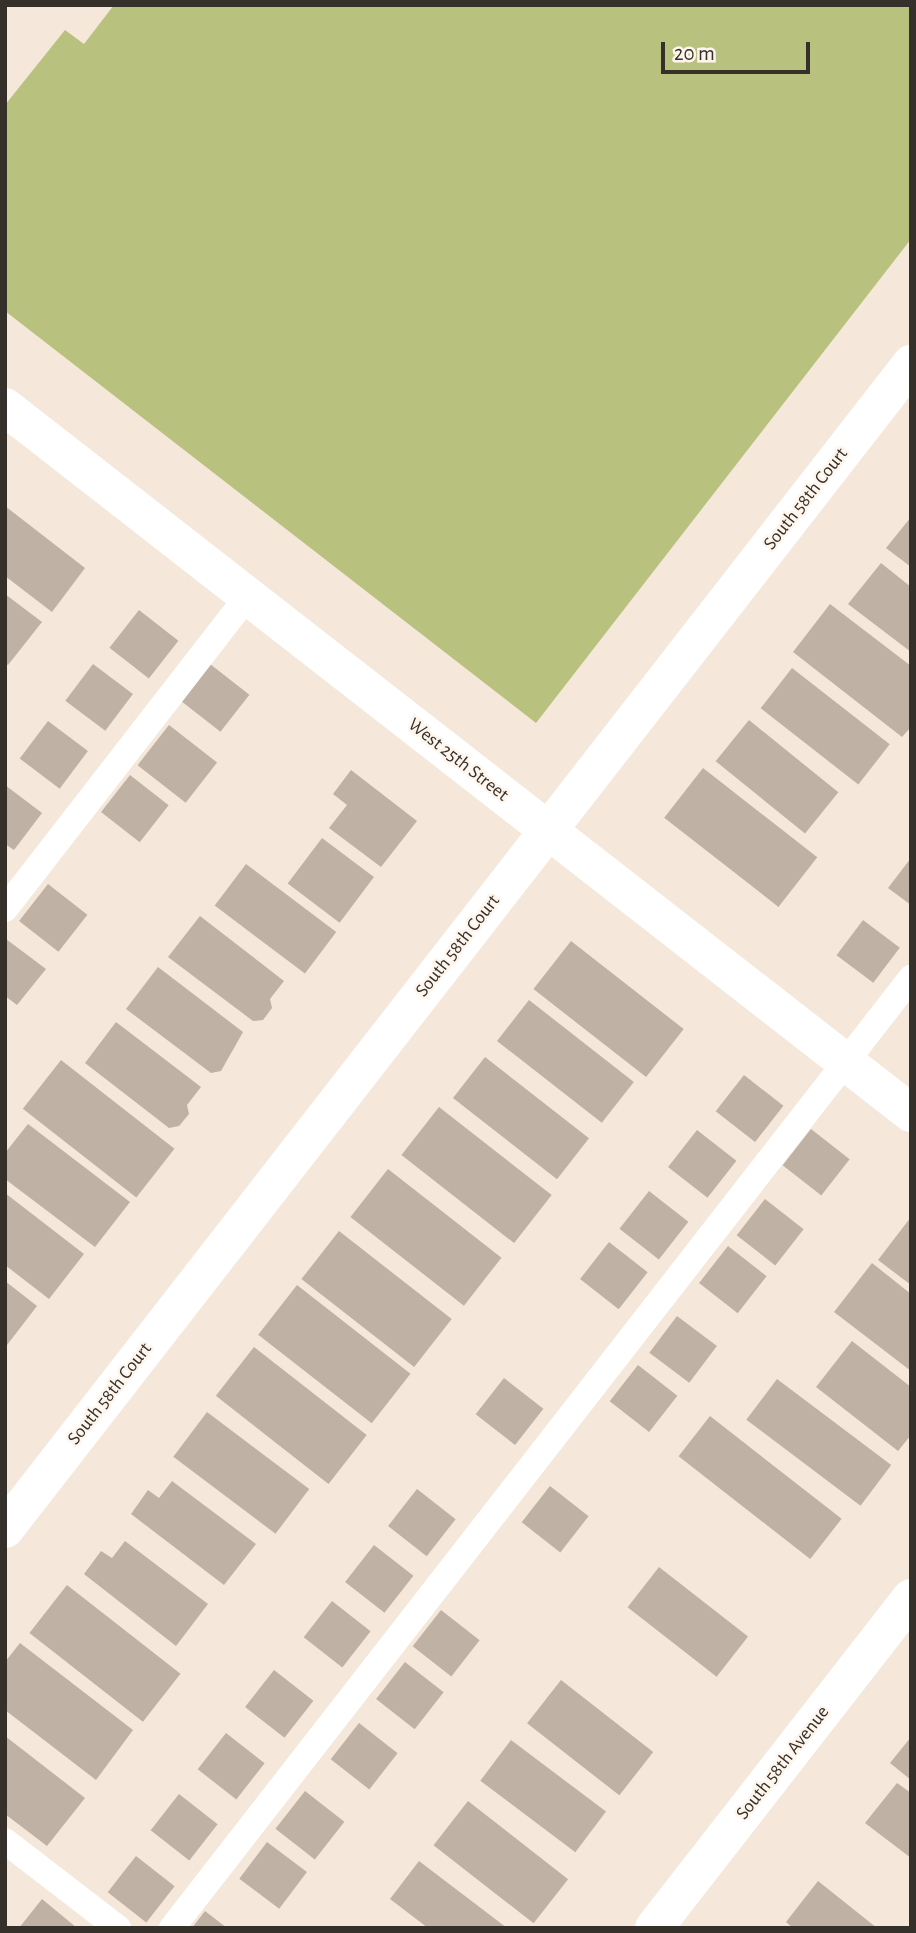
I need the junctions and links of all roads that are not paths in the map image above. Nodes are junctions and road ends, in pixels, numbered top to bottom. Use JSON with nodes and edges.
{"nodes":[{"id":1,"x":911,"y":364,"type":"edge"},
{"id":2,"x":5,"y":407,"type":"edge"},
{"id":3,"x":248,"y":596,"type":"junction"},
{"id":4,"x":548,"y":830,"type":"junction"},
{"id":5,"x":5,"y":909,"type":"edge"},
{"id":6,"x":911,"y":978,"type":"edge"},
{"id":7,"x":845,"y":1062,"type":"junction"},
{"id":8,"x":911,"y":1113,"type":"edge"},
{"id":9,"x":5,"y":1529,"type":"edge"},
{"id":10,"x":911,"y":1598,"type":"edge"},
{"id":11,"x":5,"y":1841,"type":"edge"},
{"id":12,"x":117,"y":1928,"type":"edge"},
{"id":13,"x":172,"y":1928,"type":"edge"},
{"id":14,"x":654,"y":1928,"type":"edge"}],
"edges":[{"from":1,"to":4,"type":"street","name":"South 58th Court"},
{"from":2,"to":3,"type":"street","name":"West 25th Street"},
{"from":3,"to":4,"type":"street","name":"West 25th Street"},
{"from":3,"to":5,"type":"lane"},
{"from":4,"to":7,"type":"street","name":"West 25th Street"},
{"from":4,"to":9,"type":"street","name":"South 58th Court"},
{"from":6,"to":7,"type":"lane"},
{"from":7,"to":8,"type":"street","name":"West 25th Street"},
{"from":7,"to":13,"type":"lane"},
{"from":10,"to":14,"type":"street","name":"South 58th Avenue"},
{"from":11,"to":12,"type":"lane"}]}
